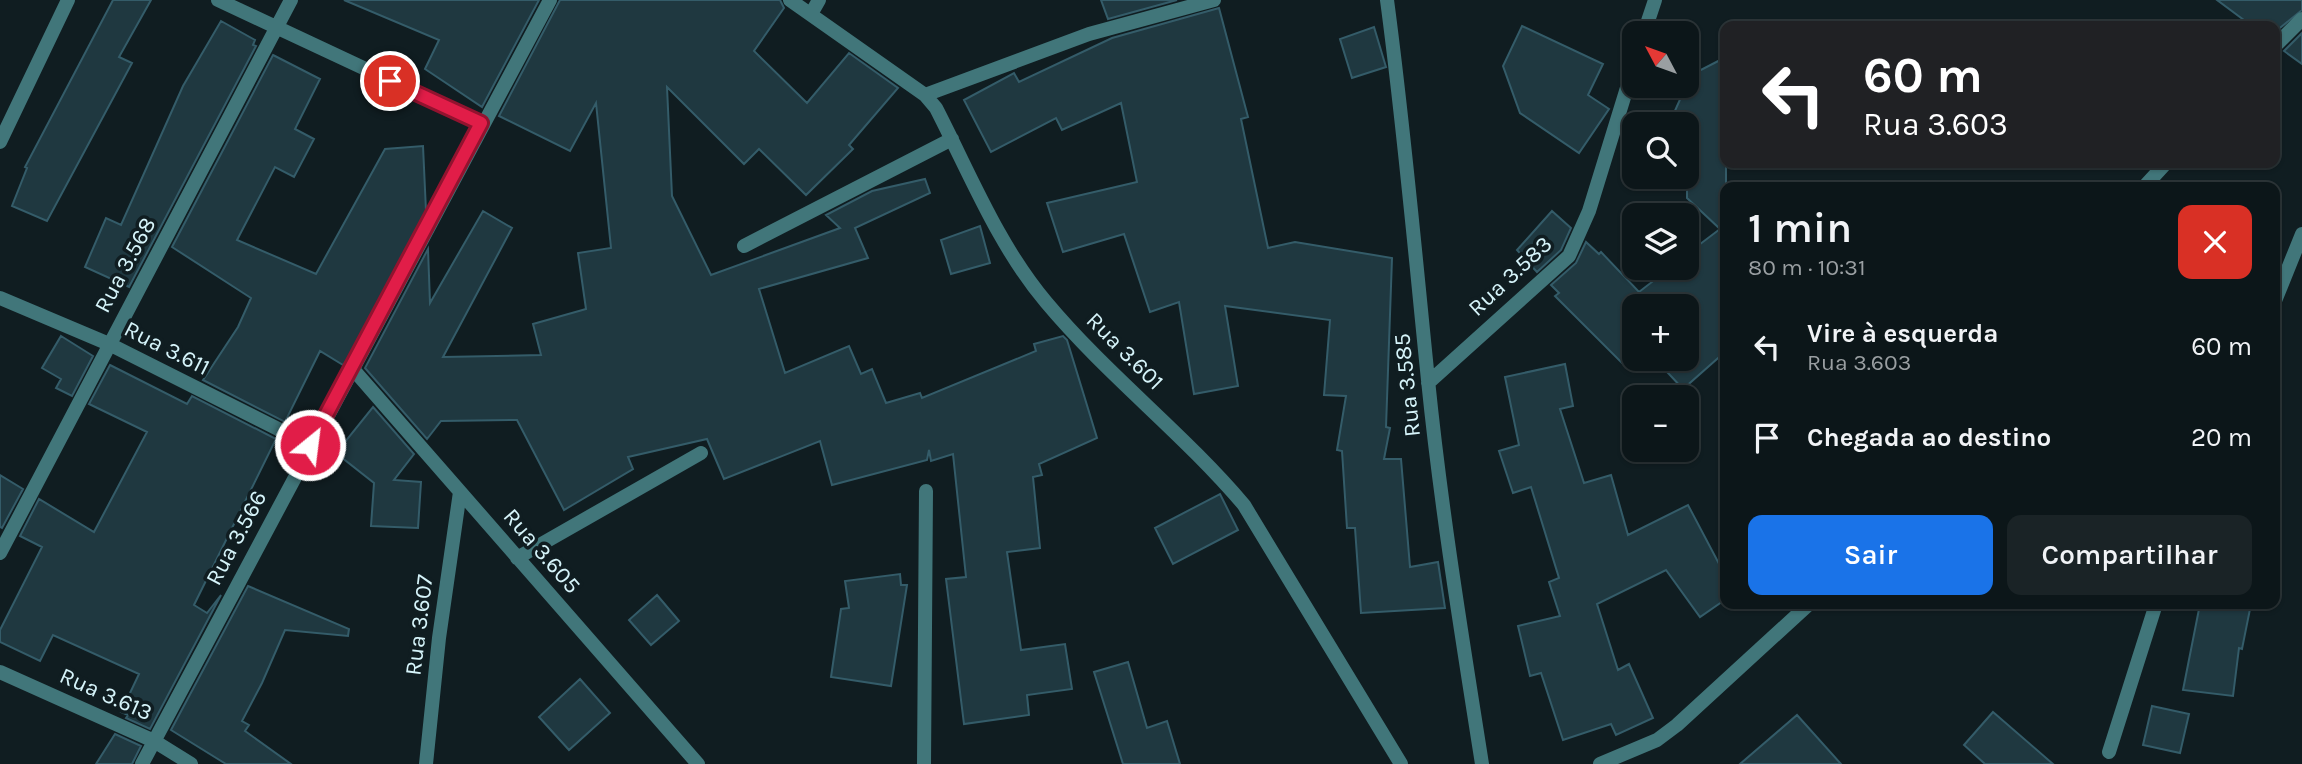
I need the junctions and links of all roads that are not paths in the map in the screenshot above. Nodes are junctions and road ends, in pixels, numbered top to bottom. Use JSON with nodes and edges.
{"nodes":[{"id":1,"x":68,"y":0,"type":"edge"},
{"id":2,"x":218,"y":0,"type":"edge"},
{"id":3,"x":291,"y":0,"type":"edge"},
{"id":4,"x":550,"y":0,"type":"edge"},
{"id":5,"x":790,"y":0,"type":"edge"},
{"id":6,"x":819,"y":0,"type":"edge"},
{"id":7,"x":1214,"y":0,"type":"edge"},
{"id":8,"x":1387,"y":0,"type":"edge"},
{"id":9,"x":1655,"y":0,"type":"edge"},
{"id":10,"x":811,"y":14,"type":"junction"},
{"id":11,"x":2302,"y":19,"type":"edge"},
{"id":12,"x":1648,"y":21,"type":"edge"},
{"id":13,"x":275,"y":27,"type":"junction"},
{"id":14,"x":2280,"y":41,"type":"edge"},
{"id":15,"x":925,"y":95,"type":"junction"},
{"id":16,"x":1624,"y":98,"type":"edge"},
{"id":17,"x":481,"y":123,"type":"junction"},
{"id":18,"x":951,"y":139,"type":"junction"},
{"id":19,"x":0,"y":142,"type":"edge"},
{"id":20,"x":2161,"y":168,"type":"edge"},
{"id":21,"x":2149,"y":182,"type":"edge"},
{"id":22,"x":2302,"y":234,"type":"edge"},
{"id":23,"x":744,"y":246,"type":"dead end"},
{"id":24,"x":2280,"y":289,"type":"edge"},
{"id":25,"x":0,"y":298,"type":"edge"},
{"id":26,"x":109,"y":344,"type":"junction"},
{"id":27,"x":352,"y":368,"type":"junction"},
{"id":28,"x":1428,"y":383,"type":"junction"},
{"id":29,"x":310,"y":445,"type":"junction"},
{"id":30,"x":701,"y":453,"type":"dead end"},
{"id":31,"x":926,"y":491,"type":"dead end"},
{"id":32,"x":460,"y":492,"type":"junction"},
{"id":33,"x":0,"y":553,"type":"edge"},
{"id":34,"x":517,"y":558,"type":"junction"},
{"id":35,"x":1804,"y":609,"type":"edge"},
{"id":36,"x":2154,"y":609,"type":"edge"},
{"id":37,"x":0,"y":672,"type":"edge"},
{"id":38,"x":155,"y":741,"type":"junction"},
{"id":39,"x":2109,"y":752,"type":"dead end"},
{"id":40,"x":142,"y":764,"type":"edge"},
{"id":41,"x":191,"y":764,"type":"edge"},
{"id":42,"x":426,"y":764,"type":"edge"},
{"id":43,"x":698,"y":764,"type":"edge"},
{"id":44,"x":924,"y":764,"type":"edge"},
{"id":45,"x":1401,"y":764,"type":"edge"},
{"id":46,"x":1482,"y":764,"type":"edge"},
{"id":47,"x":1600,"y":764,"type":"edge"}],
"edges":[{"from":1,"to":19,"type":"street"},
{"from":2,"to":13,"type":"street"},
{"from":3,"to":13,"type":"street","name":"Rua 3.568"},
{"from":4,"to":17,"type":"street","name":"Rua 3.566"},
{"from":5,"to":10,"type":"street","name":"Rua 3.601"},
{"from":6,"to":10,"type":"street"},
{"from":7,"to":15,"type":"street"},
{"from":8,"to":28,"type":"street","name":"Rua 3.585"},
{"from":9,"to":12,"type":"street"},
{"from":10,"to":15,"type":"street","name":"Rua 3.601"},
{"from":11,"to":14,"type":"street"},
{"from":13,"to":17,"type":"street"},
{"from":13,"to":26,"type":"street","name":"Rua 3.568"},
{"from":15,"to":18,"type":"street","name":"Rua 3.601"},
{"from":16,"to":28,"type":"street","name":"Rua 3.583"},
{"from":17,"to":27,"type":"street","name":"Rua 3.566"},
{"from":18,"to":23,"type":"street"},
{"from":18,"to":45,"type":"street","name":"Rua 3.601"},
{"from":20,"to":21,"type":"street"},
{"from":22,"to":24,"type":"street"},
{"from":25,"to":26,"type":"street","name":"Rua 3.611"},
{"from":26,"to":29,"type":"street","name":"Rua 3.611"},
{"from":26,"to":33,"type":"street","name":"Rua 3.568"},
{"from":27,"to":29,"type":"street","name":"Rua 3.566"},
{"from":27,"to":32,"type":"street","name":"Rua 3.605"},
{"from":28,"to":46,"type":"street","name":"Rua 3.585"},
{"from":29,"to":38,"type":"street","name":"Rua 3.566"},
{"from":30,"to":34,"type":"street"},
{"from":31,"to":44,"type":"street"},
{"from":32,"to":34,"type":"street","name":"Rua 3.605"},
{"from":32,"to":42,"type":"street","name":"Rua 3.607"},
{"from":34,"to":43,"type":"street","name":"Rua 3.605"},
{"from":35,"to":47,"type":"street"},
{"from":36,"to":39,"type":"street"},
{"from":37,"to":38,"type":"street","name":"Rua 3.613"},
{"from":38,"to":40,"type":"street","name":"Rua 3.566"},
{"from":38,"to":41,"type":"street","name":"Rua 3.613"}]}
